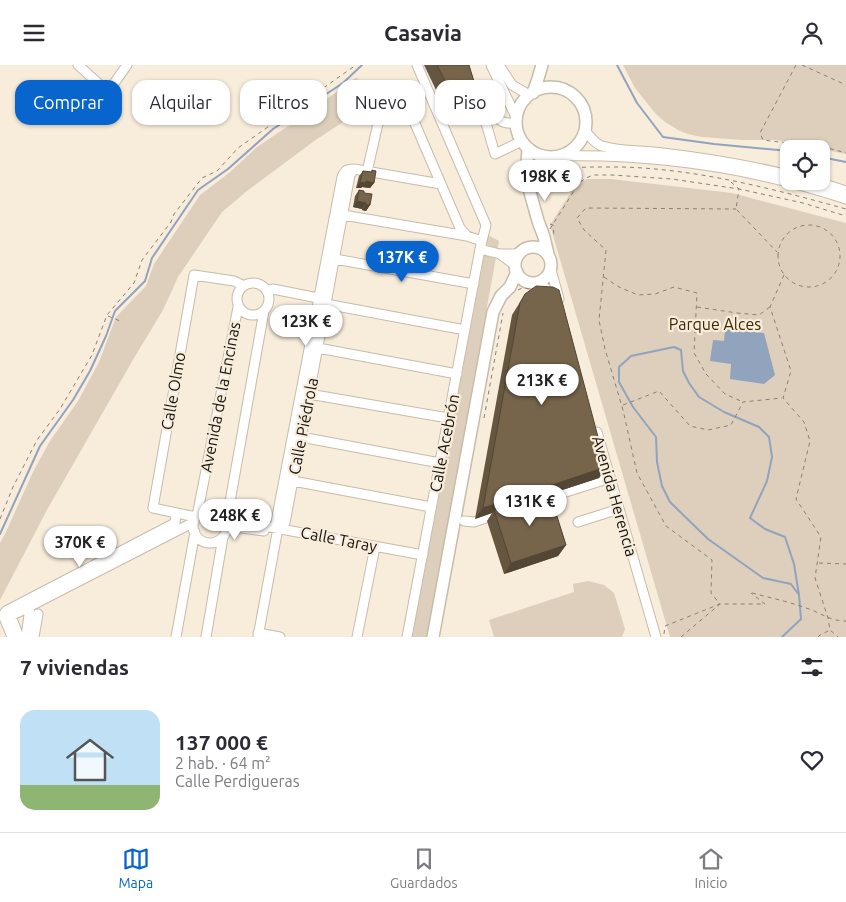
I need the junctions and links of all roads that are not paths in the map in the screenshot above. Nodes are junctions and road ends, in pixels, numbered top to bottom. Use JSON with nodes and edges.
{"nodes":[{"id":1,"x":78,"y":65,"type":"edge"},
{"id":2,"x":127,"y":65,"type":"edge"},
{"id":3,"x":417,"y":65,"type":"edge"},
{"id":4,"x":491,"y":65,"type":"edge"},
{"id":5,"x":499,"y":65,"type":"edge"},
{"id":6,"x":543,"y":65,"type":"edge"},
{"id":7,"x":554,"y":87,"type":"junction"},
{"id":8,"x":531,"y":94,"type":"junction"},
{"id":9,"x":516,"y":121,"type":"junction"},
{"id":10,"x":585,"y":131,"type":"junction"},
{"id":11,"x":525,"y":145,"type":"junction"},
{"id":12,"x":561,"y":156,"type":"junction"},
{"id":13,"x":546,"y":157,"type":"junction"},
{"id":14,"x":354,"y":169,"type":"junction"},
{"id":15,"x":367,"y":172,"type":"junction"},
{"id":16,"x":780,"y":173,"type":"edge"},
{"id":17,"x":441,"y":184,"type":"junction"},
{"id":18,"x":830,"y":186,"type":"edge"},
{"id":19,"x":528,"y":190,"type":"junction"},
{"id":20,"x":846,"y":191,"type":"edge"},
{"id":21,"x":846,"y":199,"type":"edge"},
{"id":22,"x":343,"y":215,"type":"junction"},
{"id":23,"x":547,"y":233,"type":"junction"},
{"id":24,"x":467,"y":236,"type":"junction"},
{"id":25,"x":481,"y":245,"type":"junction"},
{"id":26,"x":535,"y":246,"type":"junction"},
{"id":27,"x":548,"y":254,"type":"junction"},
{"id":28,"x":335,"y":259,"type":"junction"},
{"id":29,"x":517,"y":264,"type":"junction"},
{"id":30,"x":551,"y":270,"type":"junction"},
{"id":31,"x":474,"y":283,"type":"junction"},
{"id":32,"x":533,"y":285,"type":"junction"},
{"id":33,"x":244,"y":286,"type":"junction"},
{"id":34,"x":266,"y":290,"type":"junction"},
{"id":35,"x":512,"y":290,"type":"junction"},
{"id":36,"x":558,"y":296,"type":"junction"},
{"id":37,"x":318,"y":298,"type":"junction"},
{"id":38,"x":326,"y":304,"type":"junction"},
{"id":39,"x":561,"y":306,"type":"edge"},
{"id":40,"x":238,"y":307,"type":"junction"},
{"id":41,"x":264,"y":311,"type":"junction"},
{"id":42,"x":465,"y":330,"type":"junction"},
{"id":43,"x":318,"y":348,"type":"junction"},
{"id":44,"x":457,"y":374,"type":"junction"},
{"id":45,"x":309,"y":394,"type":"junction"},
{"id":46,"x":448,"y":418,"type":"junction"},
{"id":47,"x":594,"y":421,"type":"edge"},
{"id":48,"x":301,"y":437,"type":"junction"},
{"id":49,"x":440,"y":463,"type":"junction"},
{"id":50,"x":610,"y":478,"type":"junction"},
{"id":51,"x":293,"y":481,"type":"junction"},
{"id":52,"x":528,"y":504,"type":"edge"},
{"id":53,"x":432,"y":507,"type":"junction"},
{"id":54,"x":619,"y":509,"type":"junction"},
{"id":55,"x":510,"y":510,"type":"edge"},
{"id":56,"x":176,"y":513,"type":"junction"},
{"id":57,"x":226,"y":521,"type":"junction"},
{"id":58,"x":464,"y":521,"type":"dead end"},
{"id":59,"x":195,"y":522,"type":"junction"},
{"id":60,"x":578,"y":522,"type":"dead end"},
{"id":61,"x":277,"y":529,"type":"junction"},
{"id":62,"x":223,"y":537,"type":"junction"},
{"id":63,"x":374,"y":551,"type":"junction"},
{"id":64,"x":422,"y":558,"type":"junction"},
{"id":65,"x":30,"y":607,"type":"junction"},
{"id":66,"x":38,"y":614,"type":"dead end"},
{"id":67,"x":258,"y":635,"type":"edge"},
{"id":68,"x":12,"y":637,"type":"edge"},
{"id":69,"x":18,"y":637,"type":"edge"},
{"id":70,"x":26,"y":637,"type":"edge"},
{"id":71,"x":34,"y":637,"type":"edge"},
{"id":72,"x":176,"y":637,"type":"edge"},
{"id":73,"x":206,"y":637,"type":"edge"},
{"id":74,"x":280,"y":637,"type":"edge"},
{"id":75,"x":356,"y":637,"type":"edge"},
{"id":76,"x":407,"y":637,"type":"edge"},
{"id":77,"x":433,"y":637,"type":"edge"},
{"id":78,"x":656,"y":637,"type":"edge"}],
"edges":[{"from":1,"to":2,"type":"street"},
{"from":3,"to":25,"type":"street","name":"Calle Acebrón"},
{"from":4,"to":9,"type":"street"},
{"from":5,"to":8,"type":"street"},
{"from":6,"to":7,"type":"main road"},
{"from":6,"to":8,"type":"main road"},
{"from":7,"to":8,"type":"main road"},
{"from":7,"to":10,"type":"main road"},
{"from":8,"to":9,"type":"main road"},
{"from":9,"to":11,"type":"main road"},
{"from":9,"to":11,"type":"street"},
{"from":10,"to":12,"type":"main road"},
{"from":10,"to":16,"type":"street"},
{"from":11,"to":13,"type":"main road"},
{"from":11,"to":19,"type":"main road"},
{"from":12,"to":13,"type":"main road"},
{"from":12,"to":21,"type":"street"},
{"from":13,"to":19,"type":"main road"},
{"from":14,"to":15,"type":"street"},
{"from":14,"to":22,"type":"street","name":"Calle Piédrola"},
{"from":14,"to":37,"type":"street"},
{"from":15,"to":17,"type":"street"},
{"from":15,"to":17,"type":"street"},
{"from":17,"to":24,"type":"street"},
{"from":18,"to":20,"type":"street"},
{"from":19,"to":23,"type":"main road"},
{"from":22,"to":24,"type":"street"},
{"from":22,"to":28,"type":"street","name":"Calle Piédrola"},
{"from":23,"to":26,"type":"main road"},
{"from":23,"to":27,"type":"main road"},
{"from":24,"to":25,"type":"street"},
{"from":25,"to":29,"type":"street"},
{"from":25,"to":31,"type":"street","name":"Calle Acebrón"},
{"from":26,"to":27,"type":"main road"},
{"from":26,"to":29,"type":"main road"},
{"from":27,"to":30,"type":"main road"},
{"from":28,"to":31,"type":"street"},
{"from":28,"to":38,"type":"street","name":"Calle Piédrola"},
{"from":29,"to":32,"type":"main road"},
{"from":29,"to":35,"type":"main road"},
{"from":30,"to":32,"type":"main road"},
{"from":30,"to":36,"type":"street"},
{"from":31,"to":42,"type":"street","name":"Calle Acebrón"},
{"from":32,"to":35,"type":"main road"},
{"from":32,"to":36,"type":"street"},
{"from":33,"to":34,"type":"street"},
{"from":33,"to":40,"type":"street"},
{"from":33,"to":56,"type":"street","name":"Calle Olmo"},
{"from":34,"to":37,"type":"street"},
{"from":34,"to":41,"type":"street"},
{"from":35,"to":77,"type":"main road"},
{"from":36,"to":39,"type":"street"},
{"from":37,"to":61,"type":"street"},
{"from":38,"to":42,"type":"street"},
{"from":38,"to":43,"type":"street","name":"Calle Piédrola"},
{"from":40,"to":41,"type":"street"},
{"from":40,"to":59,"type":"street","name":"Avenida de la Encinas"},
{"from":41,"to":57,"type":"street","name":"Avenida de la Encinas"},
{"from":42,"to":44,"type":"street","name":"Calle Acebrón"},
{"from":43,"to":44,"type":"street"},
{"from":43,"to":45,"type":"street","name":"Calle Piédrola"},
{"from":44,"to":46,"type":"street","name":"Calle Acebrón"},
{"from":45,"to":46,"type":"street"},
{"from":45,"to":48,"type":"street","name":"Calle Piédrola"},
{"from":46,"to":49,"type":"street","name":"Calle Acebrón"},
{"from":47,"to":50,"type":"street","name":"Avenida Herencia"},
{"from":48,"to":49,"type":"street"},
{"from":48,"to":51,"type":"street","name":"Calle Piédrola"},
{"from":49,"to":53,"type":"street","name":"Calle Acebrón"},
{"from":50,"to":52,"type":"street"},
{"from":50,"to":54,"type":"street","name":"Avenida Herencia"},
{"from":51,"to":53,"type":"street"},
{"from":51,"to":61,"type":"street","name":"Calle Piédrola"},
{"from":53,"to":64,"type":"street","name":"Calle Acebrón"},
{"from":54,"to":60,"type":"street"},
{"from":54,"to":78,"type":"street","name":"Avenida Herencia"},
{"from":55,"to":58,"type":"street"},
{"from":56,"to":59,"type":"street"},
{"from":56,"to":68,"type":"street"},
{"from":57,"to":59,"type":"street"},
{"from":57,"to":61,"type":"street","name":"Calle Taray"},
{"from":57,"to":62,"type":"street"},
{"from":59,"to":62,"type":"street"},
{"from":59,"to":65,"type":"street"},
{"from":59,"to":72,"type":"street","name":"Avenida de la Encinas"},
{"from":61,"to":63,"type":"street","name":"Calle Taray"},
{"from":61,"to":64,"type":"street","name":"Calle Taray"},
{"from":61,"to":67,"type":"street"},
{"from":62,"to":73,"type":"street"},
{"from":63,"to":64,"type":"street","name":"Calle Taray"},
{"from":63,"to":75,"type":"street"},
{"from":64,"to":76,"type":"street","name":"Calle Acebrón"},
{"from":65,"to":69,"type":"street"},
{"from":65,"to":70,"type":"street"},
{"from":66,"to":71,"type":"street"},
{"from":67,"to":74,"type":"street"}]}
